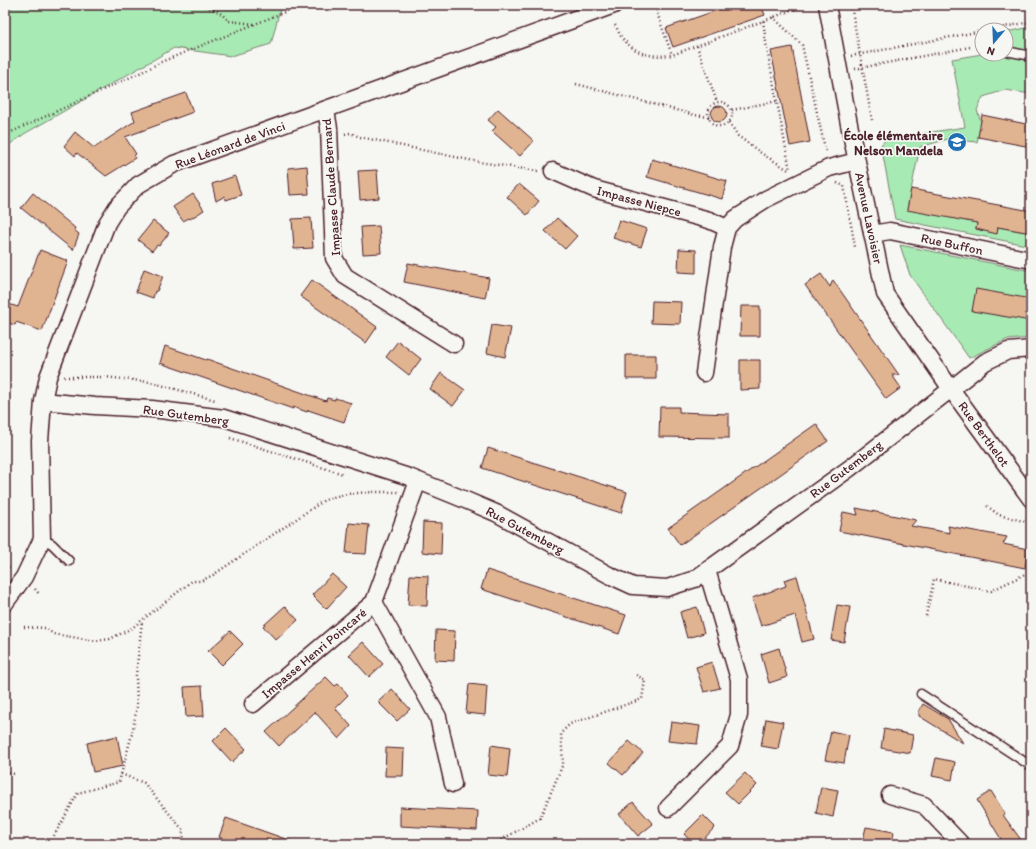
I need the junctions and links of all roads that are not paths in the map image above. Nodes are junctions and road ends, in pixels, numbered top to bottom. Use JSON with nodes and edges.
{"nodes":[{"id":1,"x":614,"y":5,"type":"edge"},
{"id":2,"x":827,"y":5,"type":"edge"},
{"id":3,"x":1014,"y":53,"type":"edge"},
{"id":4,"x":1031,"y":56,"type":"edge"},
{"id":5,"x":326,"y":110,"type":"junction"},
{"id":6,"x":857,"y":160,"type":"junction"},
{"id":7,"x":553,"y":170,"type":"road end"},
{"id":8,"x":727,"y":228,"type":"junction"},
{"id":9,"x":872,"y":234,"type":"junction"},
{"id":10,"x":1031,"y":260,"type":"edge"},
{"id":11,"x":454,"y":344,"type":"dead end"},
{"id":12,"x":1031,"y":349,"type":"edge"},
{"id":13,"x":704,"y":372,"type":"dead end"},
{"id":14,"x":951,"y":389,"type":"junction"},
{"id":15,"x":43,"y":401,"type":"junction"},
{"id":16,"x":415,"y":487,"type":"junction"},
{"id":17,"x":1031,"y":499,"type":"edge"},
{"id":18,"x":42,"y":539,"type":"junction"},
{"id":19,"x":69,"y":561,"type":"dead end"},
{"id":20,"x":707,"y":570,"type":"junction"},
{"id":21,"x":374,"y":602,"type":"junction"},
{"id":22,"x":5,"y":603,"type":"edge"},
{"id":23,"x":921,"y":694,"type":"dead end"},
{"id":24,"x":253,"y":704,"type":"dead end"},
{"id":25,"x":1031,"y":766,"type":"edge"},
{"id":26,"x":453,"y":784,"type":"dead end"},
{"id":27,"x":890,"y":795,"type":"dead end"},
{"id":28,"x":668,"y":808,"type":"dead end"},
{"id":29,"x":961,"y":844,"type":"edge"}],
"edges":[{"from":1,"to":5,"type":"street","name":"Rue Léonard de Vinci"},
{"from":2,"to":6,"type":"street","name":"Avenue Lavoisier"},
{"from":3,"to":4,"type":"lane"},
{"from":5,"to":11,"type":"street","name":"Impasse Claude Bernard"},
{"from":5,"to":15,"type":"street","name":"Rue Léonard de Vinci"},
{"from":6,"to":8,"type":"street"},
{"from":6,"to":9,"type":"street","name":"Avenue Lavoisier"},
{"from":7,"to":8,"type":"street","name":"Impasse Niepce"},
{"from":8,"to":13,"type":"street"},
{"from":9,"to":10,"type":"street","name":"Rue Buffon"},
{"from":9,"to":14,"type":"street","name":"Avenue Lavoisier"},
{"from":12,"to":14,"type":"street","name":"Rue Gutemberg"},
{"from":14,"to":17,"type":"street","name":"Rue Berthelot"},
{"from":14,"to":20,"type":"street","name":"Rue Gutemberg"},
{"from":15,"to":16,"type":"street","name":"Rue Gutemberg"},
{"from":15,"to":18,"type":"street","name":"Rue Léonard de Vinci"},
{"from":16,"to":20,"type":"street","name":"Rue Gutemberg"},
{"from":16,"to":21,"type":"street","name":"Impasse Henri Poincaré"},
{"from":18,"to":19,"type":"lane"},
{"from":18,"to":22,"type":"street","name":"Rue Léonard de Vinci"},
{"from":20,"to":28,"type":"street"},
{"from":21,"to":24,"type":"street","name":"Impasse Henri Poincaré"},
{"from":21,"to":26,"type":"street","name":"Impasse Henri Poincaré"},
{"from":23,"to":25,"type":"lane"},
{"from":27,"to":29,"type":"street"}]}
